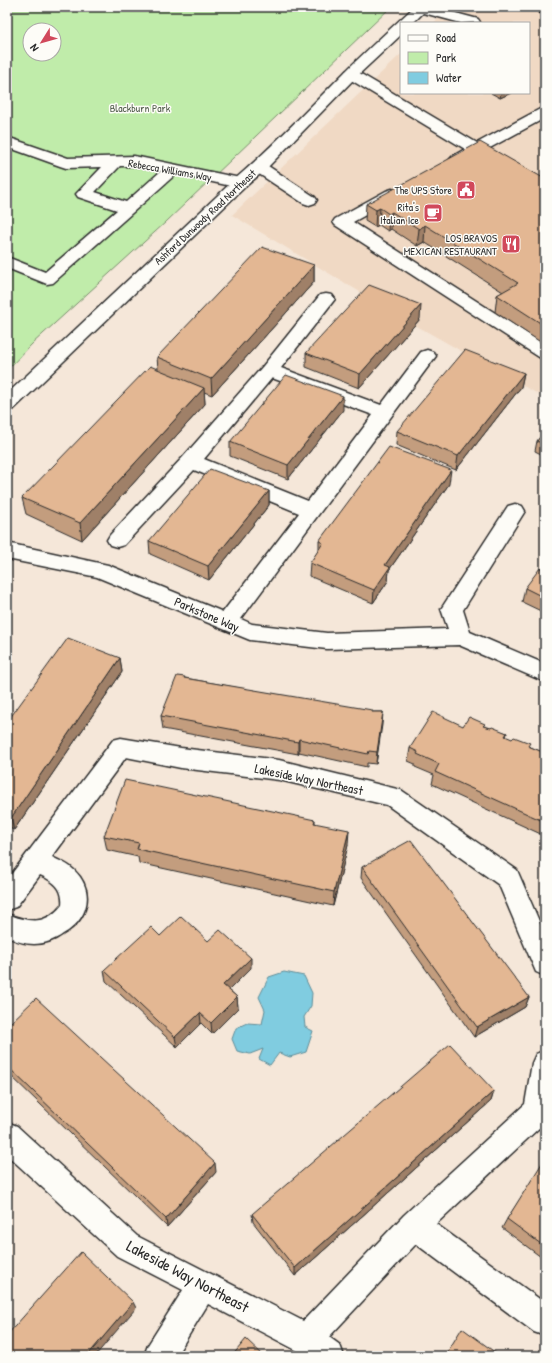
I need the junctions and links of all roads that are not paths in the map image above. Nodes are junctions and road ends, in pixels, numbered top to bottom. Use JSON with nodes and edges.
{"nodes":[{"id":1,"x":421,"y":7,"type":"edge"},
{"id":2,"x":544,"y":7,"type":"edge"},
{"id":3,"x":545,"y":10,"type":"edge"},
{"id":4,"x":475,"y":19,"type":"edge"},
{"id":5,"x":406,"y":22,"type":"edge"},
{"id":6,"x":400,"y":28,"type":"edge"},
{"id":7,"x":351,"y":74,"type":"junction"},
{"id":8,"x":398,"y":96,"type":"edge"},
{"id":9,"x":545,"y":112,"type":"edge"},
{"id":10,"x":7,"y":142,"type":"edge"},
{"id":11,"x":476,"y":149,"type":"junction"},
{"id":12,"x":495,"y":160,"type":"edge"},
{"id":13,"x":115,"y":162,"type":"junction"},
{"id":14,"x":258,"y":167,"type":"junction"},
{"id":15,"x":442,"y":167,"type":"edge"},
{"id":16,"x":173,"y":169,"type":"junction"},
{"id":17,"x":240,"y":183,"type":"junction"},
{"id":18,"x":407,"y":186,"type":"edge"},
{"id":19,"x":309,"y":200,"type":"dead end"},
{"id":20,"x":128,"y":208,"type":"junction"},
{"id":21,"x":7,"y":262,"type":"edge"},
{"id":22,"x":326,"y":299,"type":"dead end"},
{"id":23,"x":545,"y":353,"type":"edge"},
{"id":24,"x":427,"y":356,"type":"dead end"},
{"id":25,"x":269,"y":370,"type":"junction"},
{"id":26,"x":7,"y":405,"type":"edge"},
{"id":27,"x":384,"y":413,"type":"junction"},
{"id":28,"x":191,"y":461,"type":"junction"},
{"id":29,"x":311,"y":510,"type":"junction"},
{"id":30,"x":515,"y":511,"type":"dead end"},
{"id":31,"x":118,"y":540,"type":"dead end"},
{"id":32,"x":7,"y":551,"type":"edge"},
{"id":33,"x":227,"y":623,"type":"junction"},
{"id":34,"x":461,"y":637,"type":"junction"},
{"id":35,"x":545,"y":673,"type":"edge"},
{"id":36,"x":35,"y":861,"type":"junction"},
{"id":37,"x":9,"y":891,"type":"edge"},
{"id":38,"x":7,"y":925,"type":"edge"},
{"id":39,"x":545,"y":964,"type":"edge"},
{"id":40,"x":545,"y":1063,"type":"edge"},
{"id":41,"x":541,"y":1114,"type":"edge"},
{"id":42,"x":7,"y":1136,"type":"edge"},
{"id":43,"x":414,"y":1224,"type":"junction"},
{"id":44,"x":203,"y":1285,"type":"junction"},
{"id":45,"x":545,"y":1321,"type":"edge"},
{"id":46,"x":318,"y":1347,"type":"edge"},
{"id":47,"x":159,"y":1356,"type":"edge"}],
"edges":[{"from":1,"to":4,"type":"street"},
{"from":1,"to":5,"type":"street"},
{"from":2,"to":3,"type":"street"},
{"from":6,"to":7,"type":"street","name":"Ashford Dunwoody Road Northeast"},
{"from":7,"to":8,"type":"street"},
{"from":7,"to":14,"type":"street","name":"Ashford Dunwoody Road Northeast"},
{"from":8,"to":11,"type":"street"},
{"from":9,"to":11,"type":"street"},
{"from":10,"to":13,"type":"street","name":"Rebecca Williams Way"},
{"from":11,"to":12,"type":"street"},
{"from":11,"to":15,"type":"street"},
{"from":13,"to":16,"type":"street","name":"Rebecca Williams Way"},
{"from":13,"to":20,"type":"street"},
{"from":14,"to":17,"type":"street","name":"Ashford Dunwoody Road Northeast"},
{"from":14,"to":19,"type":"street"},
{"from":16,"to":17,"type":"street","name":"Rebecca Williams Way"},
{"from":16,"to":20,"type":"street"},
{"from":17,"to":26,"type":"street","name":"Ashford Dunwoody Road Northeast"},
{"from":18,"to":23,"type":"street"},
{"from":20,"to":21,"type":"street"},
{"from":22,"to":25,"type":"street"},
{"from":24,"to":27,"type":"street"},
{"from":25,"to":27,"type":"street"},
{"from":25,"to":28,"type":"street"},
{"from":27,"to":29,"type":"street"},
{"from":28,"to":29,"type":"street"},
{"from":28,"to":31,"type":"street"},
{"from":29,"to":33,"type":"street"},
{"from":30,"to":34,"type":"street"},
{"from":32,"to":33,"type":"street","name":"Parkstone Way"},
{"from":33,"to":34,"type":"street","name":"Parkstone Way"},
{"from":34,"to":35,"type":"street"},
{"from":36,"to":37,"type":"street","name":"Lakeside Way Northeast"},
{"from":36,"to":38,"type":"street"},
{"from":36,"to":39,"type":"street","name":"Lakeside Way Northeast"},
{"from":40,"to":41,"type":"street","name":"Lakeside Way Northeast"},
{"from":41,"to":43,"type":"street","name":"Lakeside Way Northeast"},
{"from":42,"to":44,"type":"street","name":"Lakeside Way Northeast"},
{"from":43,"to":45,"type":"street"},
{"from":43,"to":46,"type":"street","name":"Lakeside Way Northeast"},
{"from":44,"to":46,"type":"street","name":"Lakeside Way Northeast"},
{"from":44,"to":47,"type":"street"}]}
